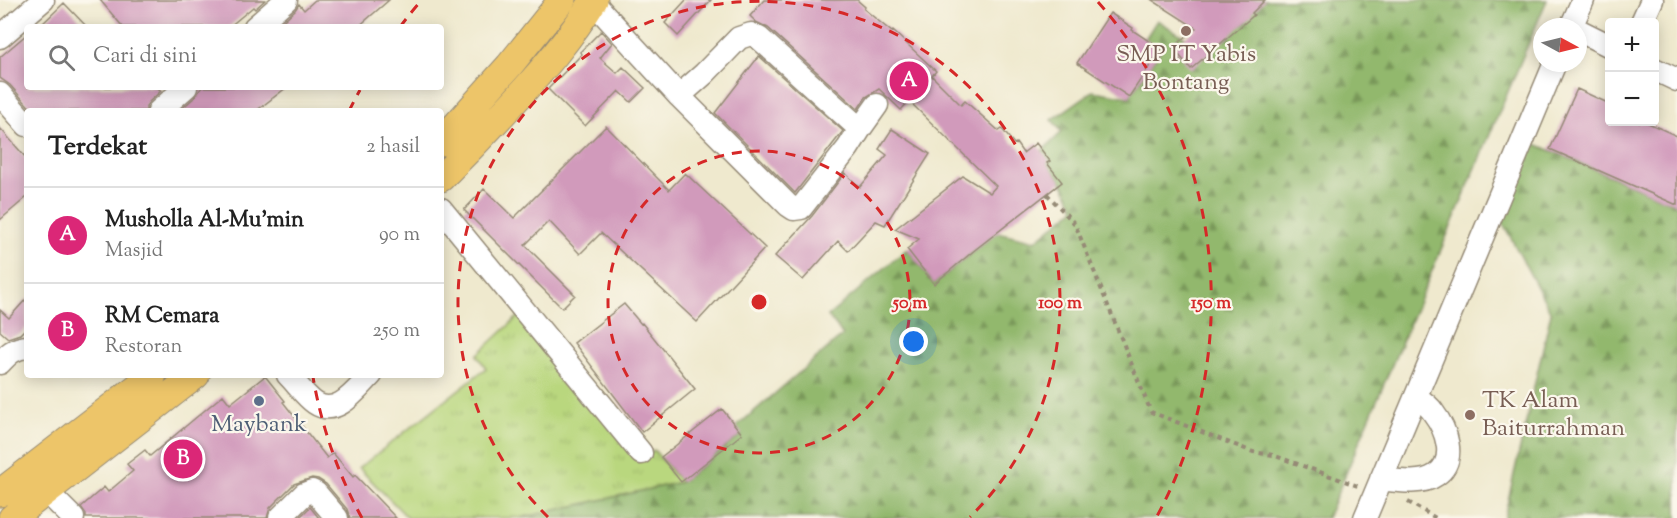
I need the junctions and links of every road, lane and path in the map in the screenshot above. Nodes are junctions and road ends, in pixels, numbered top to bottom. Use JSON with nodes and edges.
{"nodes":[{"id":1,"x":43,"y":0,"type":"edge"},
{"id":2,"x":286,"y":0,"type":"edge"},
{"id":3,"x":562,"y":0,"type":"edge"},
{"id":4,"x":1583,"y":0,"type":"edge"},
{"id":5,"x":1653,"y":0,"type":"edge"},
{"id":6,"x":594,"y":1,"type":"edge"},
{"id":7,"x":1576,"y":18,"type":"edge"},
{"id":8,"x":1644,"y":18,"type":"edge"},
{"id":9,"x":258,"y":24,"type":"edge"},
{"id":10,"x":1587,"y":34,"type":"edge"},
{"id":11,"x":0,"y":37,"type":"edge"},
{"id":12,"x":1605,"y":44,"type":"edge"},
{"id":13,"x":509,"y":66,"type":"junction"},
{"id":14,"x":1659,"y":71,"type":"edge"},
{"id":15,"x":1551,"y":72,"type":"edge"},
{"id":16,"x":1677,"y":80,"type":"edge"},
{"id":17,"x":529,"y":85,"type":"junction"},
{"id":18,"x":183,"y":90,"type":"edge"},
{"id":19,"x":0,"y":94,"type":"edge"},
{"id":20,"x":679,"y":96,"type":"junction"},
{"id":21,"x":479,"y":98,"type":"junction"},
{"id":22,"x":878,"y":105,"type":"dead end"},
{"id":23,"x":162,"y":108,"type":"edge"},
{"id":24,"x":497,"y":120,"type":"junction"},
{"id":25,"x":24,"y":122,"type":"edge"},
{"id":26,"x":860,"y":129,"type":"junction"},
{"id":27,"x":444,"y":139,"type":"edge"},
{"id":28,"x":444,"y":175,"type":"edge"},
{"id":29,"x":1047,"y":195,"type":"dead end"},
{"id":30,"x":444,"y":213,"type":"edge"},
{"id":31,"x":24,"y":347,"type":"edge"},
{"id":32,"x":0,"y":363,"type":"edge"},
{"id":33,"x":149,"y":378,"type":"edge"},
{"id":34,"x":192,"y":378,"type":"edge"},
{"id":35,"x":291,"y":378,"type":"edge"},
{"id":36,"x":367,"y":378,"type":"edge"},
{"id":37,"x":1416,"y":397,"type":"junction"},
{"id":38,"x":641,"y":453,"type":"dead end"},
{"id":39,"x":1379,"y":486,"type":"junction"},
{"id":40,"x":46,"y":490,"type":"junction"},
{"id":41,"x":0,"y":493,"type":"edge"},
{"id":42,"x":12,"y":518,"type":"edge"},
{"id":43,"x":73,"y":518,"type":"edge"},
{"id":44,"x":280,"y":518,"type":"edge"},
{"id":45,"x":337,"y":518,"type":"edge"},
{"id":46,"x":1365,"y":518,"type":"edge"}],
"edges":[{"from":1,"to":11,"type":"street"},
{"from":2,"to":9,"type":"street"},
{"from":3,"to":13,"type":"main road"},
{"from":4,"to":7,"type":"street"},
{"from":5,"to":8,"type":"street"},
{"from":6,"to":17,"type":"main road"},
{"from":6,"to":20,"type":"street"},
{"from":10,"to":12,"type":"street"},
{"from":13,"to":17,"type":"main road"},
{"from":13,"to":21,"type":"main road"},
{"from":14,"to":16,"type":"street"},
{"from":15,"to":37,"type":"street"},
{"from":17,"to":24,"type":"main road"},
{"from":18,"to":23,"type":"street"},
{"from":19,"to":25,"type":"street"},
{"from":20,"to":26,"type":"street"},
{"from":20,"to":26,"type":"street"},
{"from":21,"to":24,"type":"main road"},
{"from":21,"to":27,"type":"main road"},
{"from":22,"to":26,"type":"street"},
{"from":24,"to":28,"type":"main road"},
{"from":29,"to":39,"type":"path"},
{"from":30,"to":38,"type":"street"},
{"from":31,"to":32,"type":"street"},
{"from":33,"to":41,"type":"main road"},
{"from":34,"to":40,"type":"main road"},
{"from":35,"to":36,"type":"street"},
{"from":37,"to":39,"type":"street"},
{"from":37,"to":39,"type":"street"},
{"from":39,"to":46,"type":"street"},
{"from":40,"to":42,"type":"main road"},
{"from":40,"to":43,"type":"street"},
{"from":44,"to":45,"type":"street"}]}
